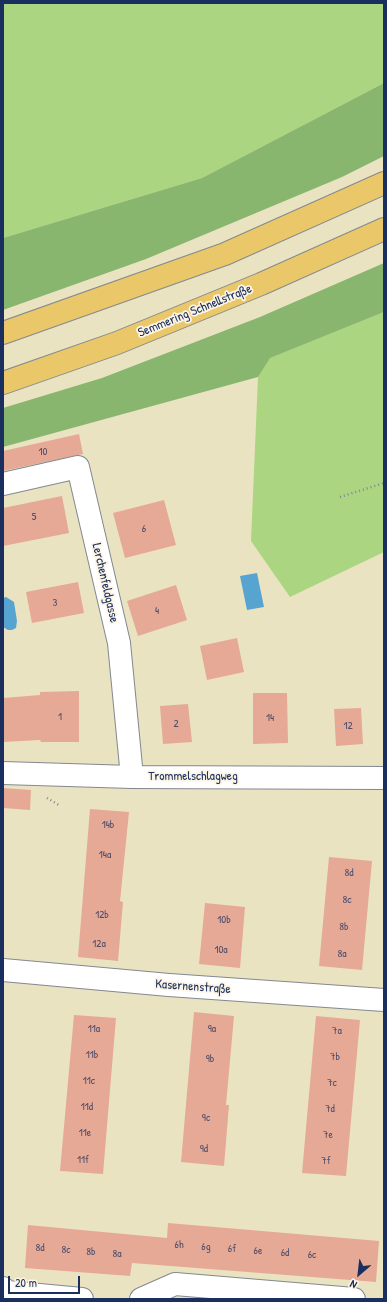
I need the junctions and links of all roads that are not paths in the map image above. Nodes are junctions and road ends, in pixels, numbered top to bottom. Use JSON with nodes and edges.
{"nodes":[{"id":1,"x":384,"y":183,"type":"edge"},
{"id":2,"x":384,"y":229,"type":"edge"},
{"id":3,"x":3,"y":333,"type":"edge"},
{"id":4,"x":3,"y":383,"type":"edge"},
{"id":5,"x":3,"y":484,"type":"edge"},
{"id":6,"x":3,"y":773,"type":"edge"},
{"id":7,"x":132,"y":777,"type":"junction"},
{"id":8,"x":384,"y":778,"type":"edge"},
{"id":9,"x":3,"y":970,"type":"edge"},
{"id":10,"x":384,"y":1000,"type":"edge"},
{"id":11,"x":3,"y":1288,"type":"edge"},
{"id":12,"x":82,"y":1299,"type":"edge"},
{"id":13,"x":141,"y":1299,"type":"edge"},
{"id":14,"x":354,"y":1299,"type":"edge"}],
"edges":[{"from":1,"to":3,"type":"highway"},
{"from":2,"to":4,"type":"highway","name":"Semmering Schnellstraße"},
{"from":5,"to":7,"type":"street","name":"Lerchenfeldgasse"},
{"from":6,"to":7,"type":"street","name":"Trommelschlagweg"},
{"from":7,"to":8,"type":"street","name":"Trommelschlagweg"},
{"from":9,"to":10,"type":"street","name":"Kasernenstraße"},
{"from":11,"to":12,"type":"street"},
{"from":13,"to":14,"type":"street"}]}
